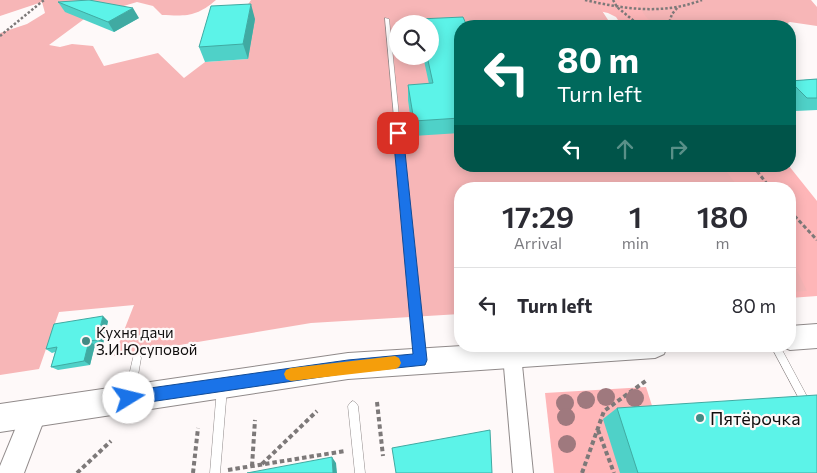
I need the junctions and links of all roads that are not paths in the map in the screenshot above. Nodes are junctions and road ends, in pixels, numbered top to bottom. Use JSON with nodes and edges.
{"nodes":[{"id":1,"x":387,"y":19,"type":"dead end"},
{"id":2,"x":817,"y":336,"type":"edge"},
{"id":3,"x":796,"y":338,"type":"edge"},
{"id":4,"x":559,"y":352,"type":"edge"},
{"id":5,"x":778,"y":352,"type":"edge"},
{"id":6,"x":512,"y":355,"type":"junction"},
{"id":7,"x":137,"y":358,"type":"dead end"},
{"id":8,"x":420,"y":360,"type":"junction"},
{"id":9,"x":223,"y":384,"type":"junction"},
{"id":10,"x":129,"y":398,"type":"junction"},
{"id":11,"x":353,"y":406,"type":"dead end"},
{"id":12,"x":35,"y":412,"type":"junction"},
{"id":13,"x":813,"y":416,"type":"edge"},
{"id":14,"x":0,"y":418,"type":"edge"},
{"id":15,"x":10,"y":473,"type":"edge"},
{"id":16,"x":215,"y":473,"type":"edge"},
{"id":17,"x":360,"y":473,"type":"edge"},
{"id":18,"x":523,"y":473,"type":"edge"}],
"edges":[{"from":1,"to":8,"type":"lane"},
{"from":2,"to":3,"type":"main road"},
{"from":4,"to":6,"type":"main road"},
{"from":5,"to":13,"type":"lane"},
{"from":6,"to":8,"type":"main road"},
{"from":6,"to":18,"type":"street"},
{"from":7,"to":10,"type":"lane"},
{"from":8,"to":9,"type":"main road"},
{"from":9,"to":10,"type":"main road"},
{"from":9,"to":16,"type":"lane"},
{"from":10,"to":12,"type":"main road"},
{"from":11,"to":17,"type":"lane"},
{"from":12,"to":14,"type":"main road"},
{"from":12,"to":15,"type":"street"}]}
